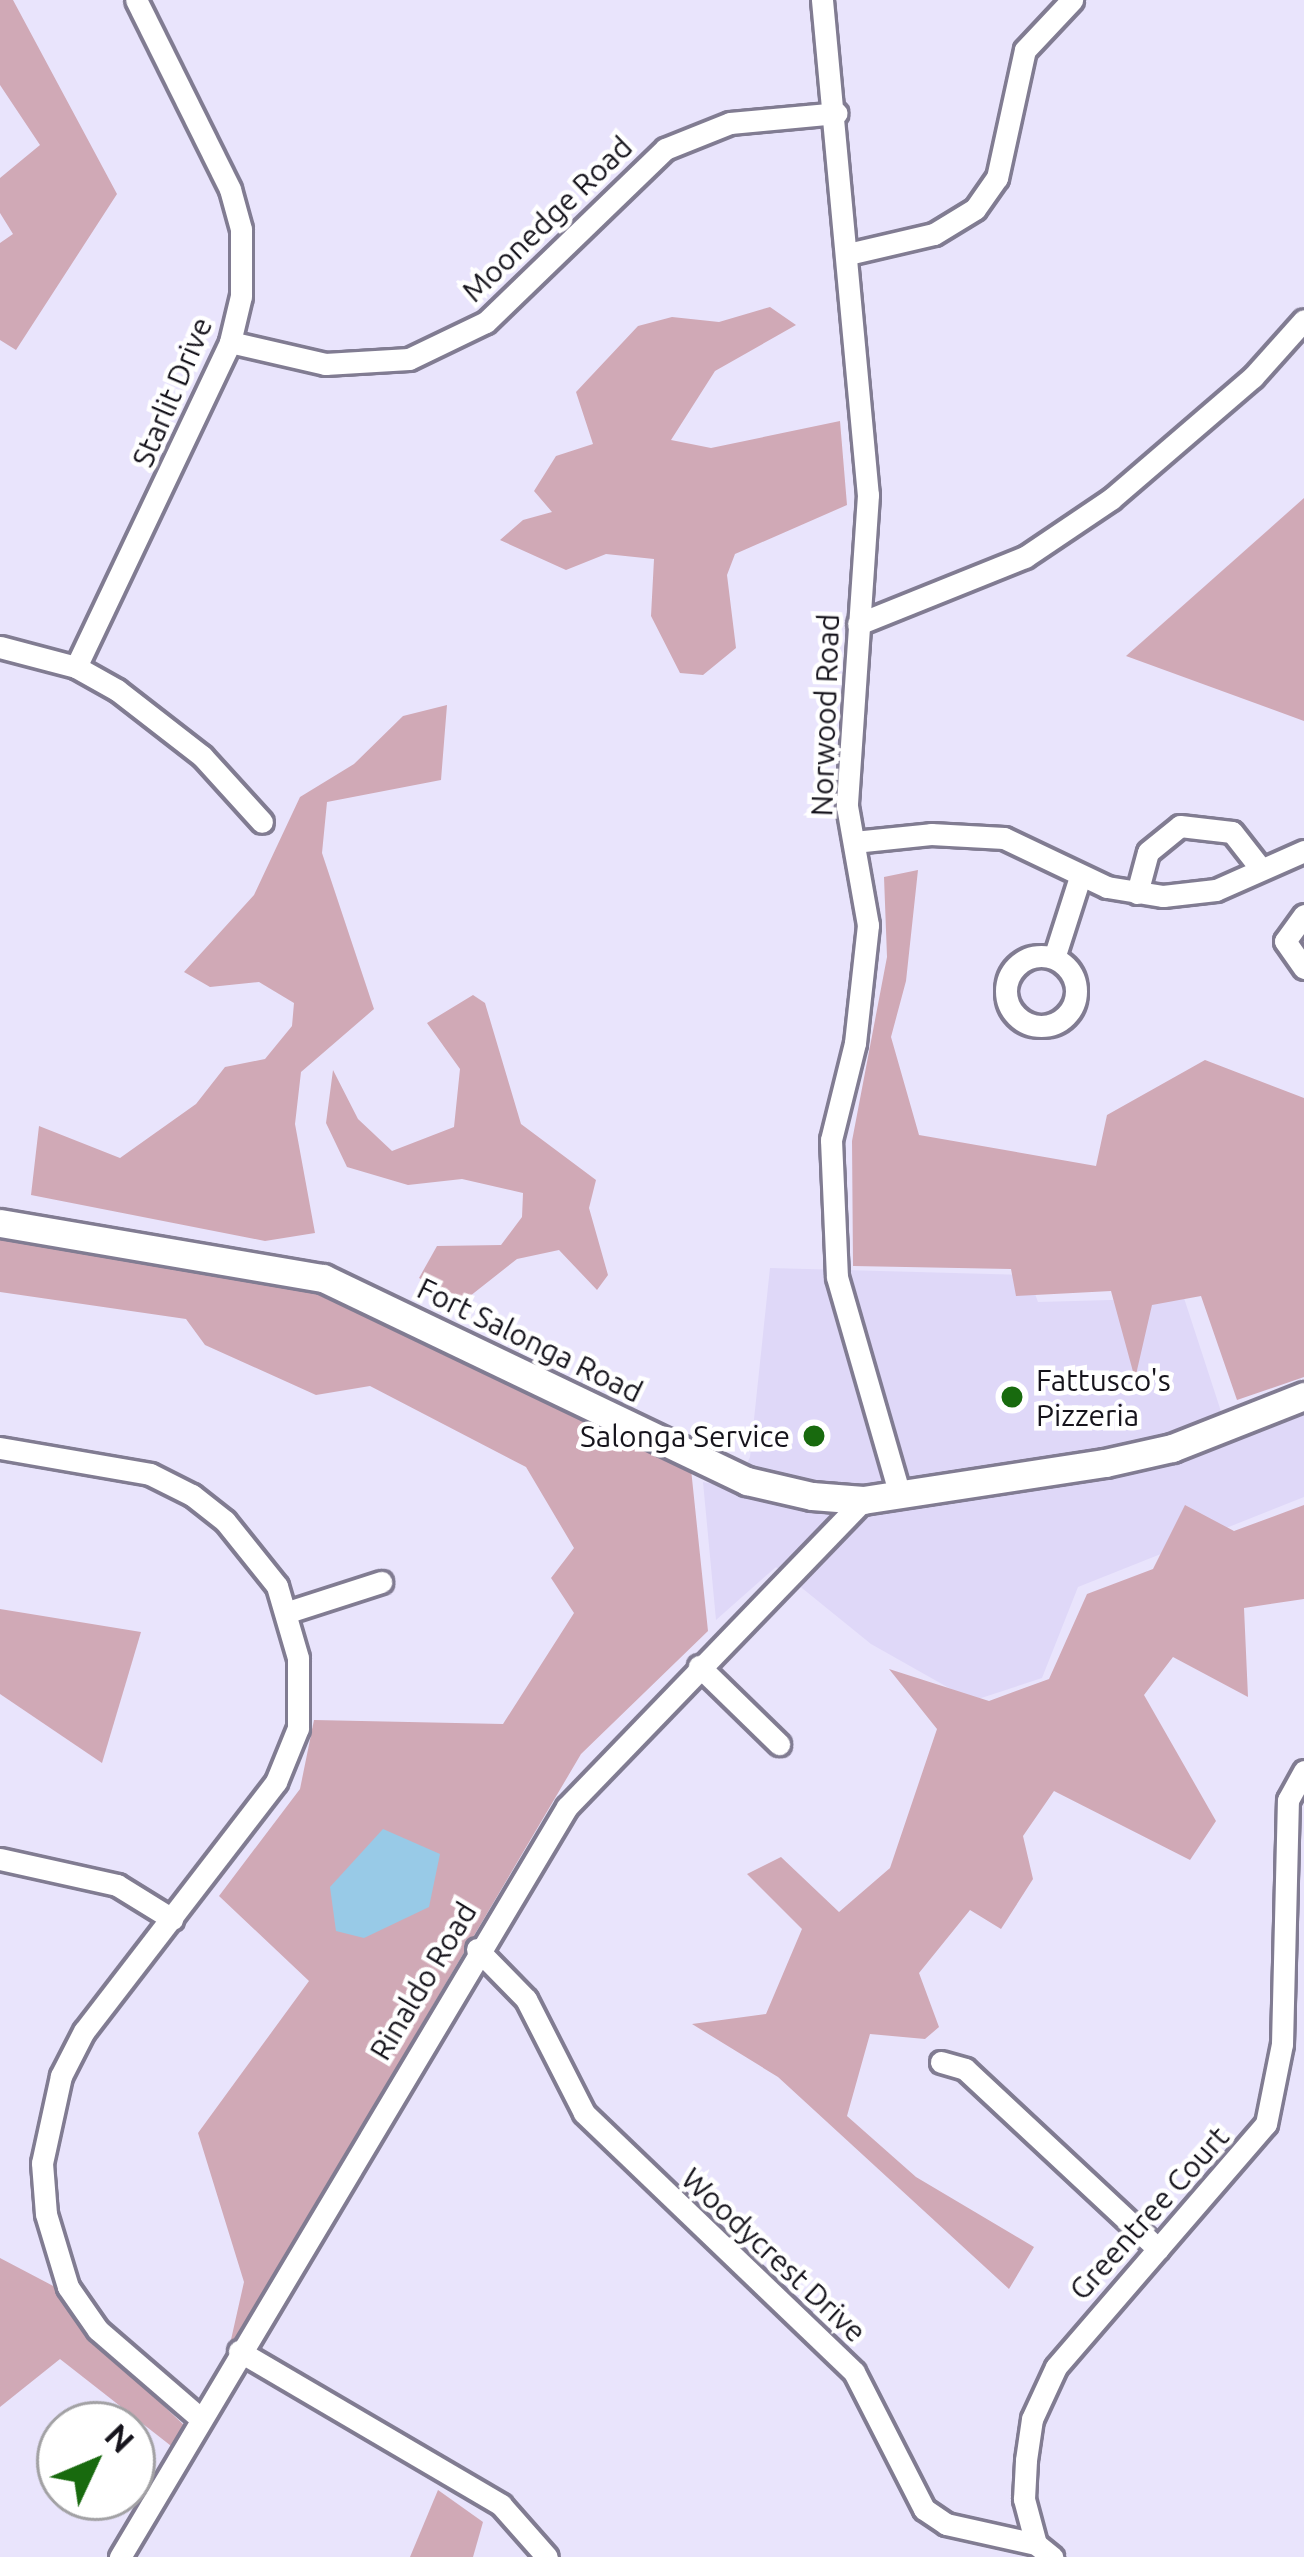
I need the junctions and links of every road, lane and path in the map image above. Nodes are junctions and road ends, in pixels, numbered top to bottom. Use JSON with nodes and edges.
{"nodes":[{"id":1,"x":136,"y":0,"type":"edge"},
{"id":2,"x":822,"y":0,"type":"edge"},
{"id":3,"x":1072,"y":0,"type":"edge"},
{"id":4,"x":836,"y":113,"type":"junction"},
{"id":5,"x":848,"y":254,"type":"junction"},
{"id":6,"x":1304,"y":320,"type":"edge"},
{"id":7,"x":230,"y":342,"type":"junction"},
{"id":8,"x":858,"y":624,"type":"junction"},
{"id":9,"x":0,"y":647,"type":"edge"},
{"id":10,"x":76,"y":667,"type":"junction"},
{"id":11,"x":262,"y":822,"type":"dead end"},
{"id":12,"x":854,"y":842,"type":"junction"},
{"id":13,"x":1304,"y":851,"type":"edge"},
{"id":14,"x":1262,"y":869,"type":"junction"},
{"id":15,"x":1080,"y":877,"type":"junction"},
{"id":16,"x":1137,"y":893,"type":"junction"},
{"id":17,"x":1304,"y":915,"type":"edge"},
{"id":18,"x":1054,"y":958,"type":"dead end"},
{"id":19,"x":1304,"y":968,"type":"edge"},
{"id":20,"x":0,"y":1222,"type":"edge"},
{"id":21,"x":1304,"y":1396,"type":"edge"},
{"id":22,"x":0,"y":1448,"type":"edge"},
{"id":23,"x":899,"y":1492,"type":"junction"},
{"id":24,"x":863,"y":1499,"type":"junction"},
{"id":25,"x":381,"y":1582,"type":"dead end"},
{"id":26,"x":288,"y":1612,"type":"junction"},
{"id":27,"x":698,"y":1666,"type":"junction"},
{"id":28,"x":779,"y":1744,"type":"dead end"},
{"id":29,"x":1304,"y":1771,"type":"edge"},
{"id":30,"x":0,"y":1859,"type":"edge"},
{"id":31,"x":172,"y":1919,"type":"junction"},
{"id":32,"x":477,"y":1949,"type":"junction"},
{"id":33,"x":941,"y":2062,"type":"dead end"},
{"id":34,"x":1157,"y":2248,"type":"junction"},
{"id":35,"x":239,"y":2351,"type":"junction"},
{"id":36,"x":201,"y":2419,"type":"junction"},
{"id":37,"x":1044,"y":2550,"type":"edge"},
{"id":38,"x":120,"y":2557,"type":"edge"},
{"id":39,"x":547,"y":2557,"type":"edge"}],
"edges":[{"from":1,"to":7,"type":"street","name":"Starlit Drive"},
{"from":2,"to":4,"type":"street","name":"Norwood Road"},
{"from":3,"to":5,"type":"street"},
{"from":4,"to":5,"type":"street","name":"Norwood Road"},
{"from":4,"to":7,"type":"street","name":"Moonedge Road"},
{"from":5,"to":8,"type":"street","name":"Norwood Road"},
{"from":6,"to":8,"type":"street"},
{"from":7,"to":10,"type":"street","name":"Starlit Drive"},
{"from":8,"to":12,"type":"street","name":"Norwood Road"},
{"from":9,"to":10,"type":"street"},
{"from":10,"to":11,"type":"street"},
{"from":12,"to":15,"type":"street"},
{"from":12,"to":23,"type":"street","name":"Norwood Road"},
{"from":13,"to":14,"type":"street"},
{"from":14,"to":16,"type":"street"},
{"from":14,"to":16,"type":"street"},
{"from":15,"to":16,"type":"street"},
{"from":15,"to":18,"type":"street"},
{"from":17,"to":19,"type":"street"},
{"from":20,"to":24,"type":"main road","name":"Fort Salonga Road"},
{"from":21,"to":23,"type":"main road","name":"Fort Salonga Road"},
{"from":22,"to":26,"type":"street"},
{"from":23,"to":24,"type":"main road","name":"Fort Salonga Road"},
{"from":24,"to":27,"type":"street","name":"Rinaldo Road"},
{"from":25,"to":26,"type":"street"},
{"from":26,"to":31,"type":"street"},
{"from":27,"to":28,"type":"street"},
{"from":27,"to":32,"type":"street","name":"Rinaldo Road"},
{"from":29,"to":34,"type":"street","name":"Greentree Court"},
{"from":30,"to":31,"type":"street"},
{"from":31,"to":36,"type":"street"},
{"from":32,"to":35,"type":"street","name":"Rinaldo Road"},
{"from":32,"to":37,"type":"street","name":"Woodycrest Drive"},
{"from":33,"to":34,"type":"street"},
{"from":34,"to":37,"type":"street","name":"Greentree Court"},
{"from":35,"to":36,"type":"street","name":"Rinaldo Road"},
{"from":35,"to":39,"type":"street"},
{"from":36,"to":38,"type":"street","name":"Rinaldo Road"}]}
